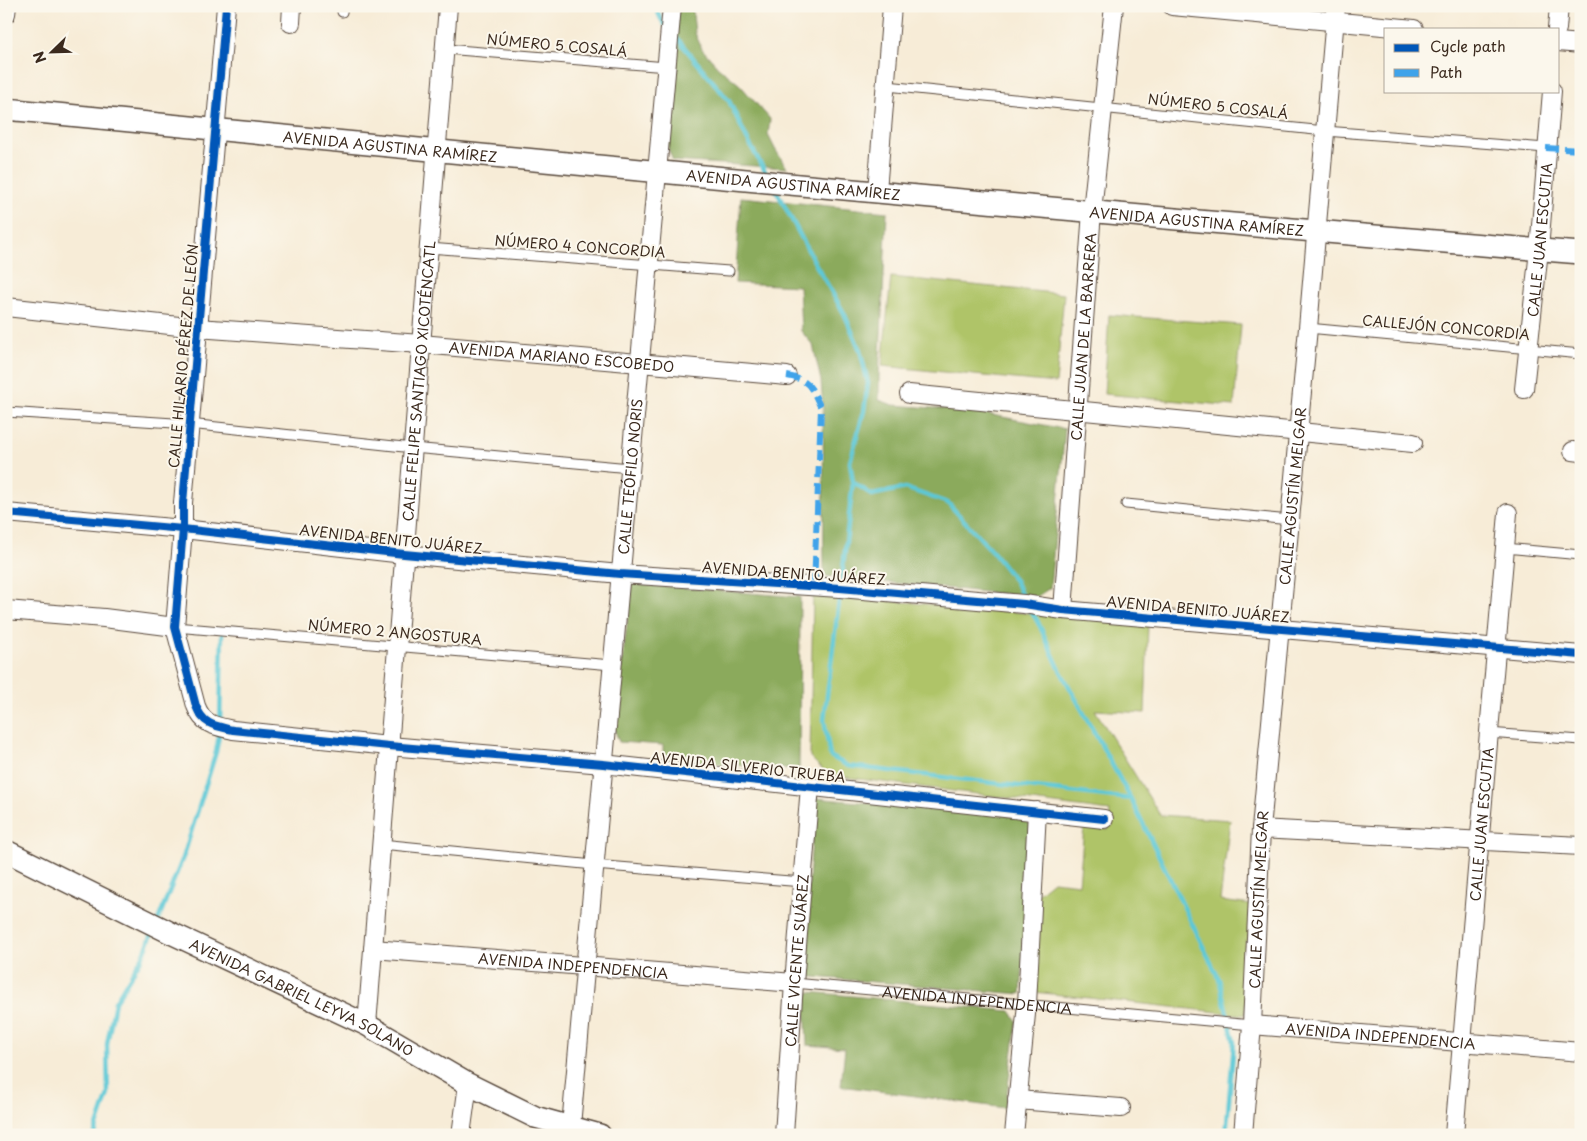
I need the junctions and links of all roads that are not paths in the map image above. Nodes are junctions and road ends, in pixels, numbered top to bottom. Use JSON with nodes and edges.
{"nodes":[{"id":1,"x":7,"y":6,"type":"edge"},
{"id":2,"x":226,"y":6,"type":"edge"},
{"id":3,"x":448,"y":6,"type":"edge"},
{"id":4,"x":672,"y":6,"type":"edge"},
{"id":5,"x":892,"y":6,"type":"edge"},
{"id":6,"x":1114,"y":6,"type":"edge"},
{"id":7,"x":1172,"y":6,"type":"edge"},
{"id":8,"x":1558,"y":6,"type":"edge"},
{"id":9,"x":6,"y":14,"type":"edge"},
{"id":10,"x":1335,"y":14,"type":"edge"},
{"id":11,"x":1409,"y":28,"type":"edge"},
{"id":12,"x":1557,"y":28,"type":"edge"},
{"id":13,"x":1560,"y":42,"type":"edge"},
{"id":14,"x":1581,"y":44,"type":"edge"},
{"id":15,"x":445,"y":49,"type":"junction"},
{"id":16,"x":667,"y":68,"type":"junction"},
{"id":17,"x":886,"y":86,"type":"junction"},
{"id":18,"x":1552,"y":92,"type":"edge"},
{"id":19,"x":1104,"y":108,"type":"junction"},
{"id":20,"x":6,"y":109,"type":"edge"},
{"id":21,"x":215,"y":130,"type":"junction"},
{"id":22,"x":1325,"y":131,"type":"junction"},
{"id":23,"x":1546,"y":148,"type":"junction"},
{"id":24,"x":437,"y":151,"type":"junction"},
{"id":25,"x":657,"y":172,"type":"junction"},
{"id":26,"x":877,"y":191,"type":"junction"},
{"id":27,"x":1092,"y":211,"type":"junction"},
{"id":28,"x":1316,"y":232,"type":"junction"},
{"id":29,"x":429,"y":248,"type":"junction"},
{"id":30,"x":1539,"y":250,"type":"junction"},
{"id":31,"x":1581,"y":253,"type":"edge"},
{"id":32,"x":648,"y":266,"type":"junction"},
{"id":33,"x":729,"y":271,"type":"dead end"},
{"id":34,"x":6,"y":307,"type":"edge"},
{"id":35,"x":198,"y":328,"type":"junction"},
{"id":36,"x":1308,"y":328,"type":"junction"},
{"id":37,"x":421,"y":344,"type":"junction"},
{"id":38,"x":1528,"y":349,"type":"junction"},
{"id":39,"x":1581,"y":354,"type":"edge"},
{"id":40,"x":639,"y":363,"type":"junction"},
{"id":41,"x":787,"y":376,"type":"dead end"},
{"id":42,"x":1524,"y":389,"type":"dead end"},
{"id":43,"x":909,"y":394,"type":"dead end"},
{"id":44,"x":1078,"y":410,"type":"junction"},
{"id":45,"x":6,"y":412,"type":"edge"},
{"id":46,"x":189,"y":424,"type":"junction"},
{"id":47,"x":1298,"y":432,"type":"junction"},
{"id":48,"x":1413,"y":442,"type":"dead end"},
{"id":49,"x":413,"y":448,"type":"junction"},
{"id":50,"x":630,"y":468,"type":"junction"},
{"id":51,"x":1126,"y":504,"type":"dead end"},
{"id":52,"x":6,"y":513,"type":"edge"},
{"id":53,"x":1508,"y":513,"type":"dead end"},
{"id":54,"x":1290,"y":520,"type":"junction"},
{"id":55,"x":183,"y":529,"type":"junction"},
{"id":56,"x":1505,"y":548,"type":"junction"},
{"id":57,"x":404,"y":554,"type":"junction"},
{"id":58,"x":1581,"y":555,"type":"edge"},
{"id":59,"x":620,"y":574,"type":"junction"},
{"id":60,"x":6,"y":610,"type":"edge"},
{"id":61,"x":1063,"y":610,"type":"junction"},
{"id":62,"x":175,"y":628,"type":"junction"},
{"id":63,"x":1280,"y":629,"type":"junction"},
{"id":64,"x":397,"y":646,"type":"junction"},
{"id":65,"x":1496,"y":648,"type":"junction"},
{"id":66,"x":1581,"y":655,"type":"edge"},
{"id":67,"x":612,"y":665,"type":"junction"},
{"id":68,"x":196,"y":706,"type":"joint"},
{"id":69,"x":1488,"y":733,"type":"junction"},
{"id":70,"x":1581,"y":740,"type":"edge"},
{"id":71,"x":389,"y":746,"type":"junction"},
{"id":72,"x":603,"y":764,"type":"junction"},
{"id":73,"x":810,"y":786,"type":"junction"},
{"id":74,"x":1037,"y":811,"type":"junction"},
{"id":75,"x":1104,"y":819,"type":"dead end"},
{"id":76,"x":1261,"y":829,"type":"junction"},
{"id":77,"x":1480,"y":840,"type":"junction"},
{"id":78,"x":381,"y":844,"type":"junction"},
{"id":79,"x":1581,"y":846,"type":"edge"},
{"id":80,"x":6,"y":851,"type":"edge"},
{"id":81,"x":594,"y":865,"type":"junction"},
{"id":82,"x":803,"y":882,"type":"junction"},
{"id":83,"x":373,"y":949,"type":"junction"},
{"id":84,"x":585,"y":966,"type":"junction"},
{"id":85,"x":794,"y":983,"type":"junction"},
{"id":86,"x":1026,"y":1004,"type":"junction"},
{"id":87,"x":367,"y":1025,"type":"junction"},
{"id":88,"x":1252,"y":1025,"type":"junction"},
{"id":89,"x":1461,"y":1043,"type":"junction"},
{"id":90,"x":1581,"y":1052,"type":"edge"},
{"id":91,"x":468,"y":1084,"type":"junction"},
{"id":92,"x":1017,"y":1100,"type":"junction"},
{"id":93,"x":1121,"y":1108,"type":"dead end"},
{"id":94,"x":571,"y":1126,"type":"junction"},
{"id":95,"x":461,"y":1135,"type":"edge"},
{"id":96,"x":600,"y":1135,"type":"edge"},
{"id":97,"x":784,"y":1135,"type":"edge"},
{"id":98,"x":1014,"y":1135,"type":"edge"},
{"id":99,"x":1243,"y":1135,"type":"edge"},
{"id":100,"x":1454,"y":1135,"type":"edge"}],
"edges":[{"from":1,"to":9,"type":"street"},
{"from":2,"to":21,"type":"street","name":"CALLE HILARIO PÉREZ DE LEÓN"},
{"from":3,"to":15,"type":"street","name":"CALLE FELIPE SANTIAGO XICOTÉNCATL"},
{"from":4,"to":16,"type":"street","name":"CALLE TEÓFILO NORIS"},
{"from":5,"to":17,"type":"street"},
{"from":6,"to":19,"type":"street","name":"CALLE JUAN DE LA BARRERA"},
{"from":7,"to":10,"type":"street"},
{"from":8,"to":12,"type":"street"},
{"from":10,"to":11,"type":"street"},
{"from":10,"to":22,"type":"street","name":"CALLE AGUSTÍN MELGAR"},
{"from":13,"to":14,"type":"street"},
{"from":15,"to":16,"type":"lane","name":"NÚMERO 5 COSALÁ"},
{"from":15,"to":24,"type":"street","name":"CALLE FELIPE SANTIAGO XICOTÉNCATL"},
{"from":16,"to":25,"type":"street","name":"CALLE TEÓFILO NORIS"},
{"from":17,"to":19,"type":"lane","name":"NÚMERO 5 COSALÁ"},
{"from":17,"to":26,"type":"street"},
{"from":18,"to":23,"type":"street","name":"CALLE JUAN ESCUTIA"},
{"from":19,"to":22,"type":"lane","name":"NÚMERO 5 COSALÁ"},
{"from":19,"to":27,"type":"street","name":"CALLE JUAN DE LA BARRERA"},
{"from":20,"to":21,"type":"street","name":"AVENIDA AGUSTINA RAMÍREZ"},
{"from":21,"to":24,"type":"street","name":"AVENIDA AGUSTINA RAMÍREZ"},
{"from":21,"to":35,"type":"street","name":"CALLE HILARIO PÉREZ DE LEÓN"},
{"from":22,"to":23,"type":"lane","name":"NÚMERO 5 COSALÁ"},
{"from":22,"to":28,"type":"street","name":"CALLE AGUSTÍN MELGAR"},
{"from":23,"to":30,"type":"street","name":"CALLE JUAN ESCUTIA"},
{"from":24,"to":25,"type":"street","name":"AVENIDA AGUSTINA RAMÍREZ"},
{"from":24,"to":29,"type":"street","name":"CALLE FELIPE SANTIAGO XICOTÉNCATL"},
{"from":25,"to":26,"type":"street","name":"AVENIDA AGUSTINA RAMÍREZ"},
{"from":25,"to":32,"type":"street","name":"CALLE TEÓFILO NORIS"},
{"from":26,"to":27,"type":"street","name":"AVENIDA AGUSTINA RAMÍREZ"},
{"from":27,"to":28,"type":"street","name":"AVENIDA AGUSTINA RAMÍREZ"},
{"from":27,"to":44,"type":"street","name":"CALLE JUAN DE LA BARRERA"},
{"from":28,"to":30,"type":"street","name":"AVENIDA AGUSTINA RAMÍREZ"},
{"from":28,"to":36,"type":"street","name":"CALLE AGUSTÍN MELGAR"},
{"from":29,"to":32,"type":"lane","name":"NÚMERO 4 CONCORDIA"},
{"from":29,"to":37,"type":"street","name":"CALLE FELIPE SANTIAGO XICOTÉNCATL"},
{"from":30,"to":31,"type":"street","name":"AVENIDA AGUSTINA RAMÍREZ"},
{"from":30,"to":38,"type":"street","name":"CALLE JUAN ESCUTIA"},
{"from":32,"to":33,"type":"lane","name":"NÚMERO 4 CONCORDIA"},
{"from":32,"to":40,"type":"street","name":"CALLE TEÓFILO NORIS"},
{"from":34,"to":35,"type":"street","name":"AVENIDA MARIANO ESCOBEDO"},
{"from":35,"to":37,"type":"street","name":"AVENIDA MARIANO ESCOBEDO"},
{"from":35,"to":46,"type":"street","name":"CALLE HILARIO PÉREZ DE LEÓN"},
{"from":36,"to":38,"type":"lane","name":"CALLEJÓN CONCORDIA"},
{"from":36,"to":47,"type":"street","name":"CALLE AGUSTÍN MELGAR"},
{"from":37,"to":40,"type":"street","name":"AVENIDA MARIANO ESCOBEDO"},
{"from":37,"to":49,"type":"street","name":"CALLE FELIPE SANTIAGO XICOTÉNCATL"},
{"from":38,"to":39,"type":"lane","name":"CALLEJÓN CONCORDIA"},
{"from":38,"to":42,"type":"street","name":"CALLE JUAN ESCUTIA"},
{"from":40,"to":41,"type":"street","name":"AVENIDA MARIANO ESCOBEDO"},
{"from":40,"to":50,"type":"street","name":"CALLE TEÓFILO NORIS"},
{"from":43,"to":44,"type":"street"},
{"from":44,"to":47,"type":"street"},
{"from":44,"to":61,"type":"street","name":"CALLE JUAN DE LA BARRERA"},
{"from":45,"to":46,"type":"lane"},
{"from":46,"to":49,"type":"lane"},
{"from":46,"to":55,"type":"street","name":"CALLE HILARIO PÉREZ DE LEÓN"},
{"from":47,"to":48,"type":"street"},
{"from":47,"to":54,"type":"street","name":"CALLE AGUSTÍN MELGAR"},
{"from":49,"to":50,"type":"lane"},
{"from":49,"to":57,"type":"street","name":"CALLE FELIPE SANTIAGO XICOTÉNCATL"},
{"from":50,"to":59,"type":"street","name":"CALLE TEÓFILO NORIS"},
{"from":51,"to":54,"type":"lane"},
{"from":52,"to":55,"type":"street","name":"AVENIDA BENITO JUÁREZ"},
{"from":53,"to":56,"type":"street","name":"CALLE JUAN ESCUTIA"},
{"from":54,"to":63,"type":"street","name":"CALLE AGUSTÍN MELGAR"},
{"from":55,"to":57,"type":"street","name":"AVENIDA BENITO JUÁREZ"},
{"from":55,"to":62,"type":"street","name":"CALLE HILARIO PÉREZ DE LEÓN"},
{"from":56,"to":58,"type":"lane"},
{"from":56,"to":65,"type":"street","name":"CALLE JUAN ESCUTIA"},
{"from":57,"to":59,"type":"street","name":"AVENIDA BENITO JUÁREZ"},
{"from":57,"to":64,"type":"street","name":"CALLE FELIPE SANTIAGO XICOTÉNCATL"},
{"from":59,"to":61,"type":"street","name":"AVENIDA BENITO JUÁREZ"},
{"from":59,"to":67,"type":"street","name":"CALLE TEÓFILO NORIS"},
{"from":60,"to":62,"type":"street"},
{"from":61,"to":63,"type":"street","name":"AVENIDA BENITO JUÁREZ"},
{"from":62,"to":64,"type":"lane","name":"NÚMERO 2 ANGOSTURA"},
{"from":62,"to":68,"type":"street","name":"CALLE HILARIO PÉREZ DE LEÓN"},
{"from":63,"to":65,"type":"street","name":"AVENIDA BENITO JUÁREZ"},
{"from":63,"to":76,"type":"street","name":"CALLE AGUSTÍN MELGAR"},
{"from":64,"to":67,"type":"lane","name":"NÚMERO 2 ANGOSTURA"},
{"from":64,"to":71,"type":"street","name":"CALLE FELIPE SANTIAGO XICOTÉNCATL"},
{"from":65,"to":66,"type":"street","name":"AVENIDA BENITO JUÁREZ"},
{"from":65,"to":69,"type":"street","name":"CALLE JUAN ESCUTIA"},
{"from":67,"to":72,"type":"street","name":"CALLE TEÓFILO NORIS"},
{"from":68,"to":71,"type":"street","name":"AVENIDA SILVERIO TRUEBA"},
{"from":69,"to":70,"type":"lane"},
{"from":69,"to":77,"type":"street","name":"CALLE JUAN ESCUTIA"},
{"from":71,"to":72,"type":"street","name":"AVENIDA SILVERIO TRUEBA"},
{"from":71,"to":78,"type":"street","name":"CALLE FELIPE SANTIAGO XICOTÉNCATL"},
{"from":72,"to":73,"type":"street","name":"AVENIDA SILVERIO TRUEBA"},
{"from":72,"to":81,"type":"street","name":"CALLE TEÓFILO NORIS"},
{"from":73,"to":74,"type":"street","name":"AVENIDA SILVERIO TRUEBA"},
{"from":73,"to":82,"type":"street","name":"CALLE VICENTE SUÁREZ"},
{"from":74,"to":75,"type":"street","name":"AVENIDA SILVERIO TRUEBA"},
{"from":74,"to":86,"type":"street"},
{"from":76,"to":77,"type":"street"},
{"from":76,"to":88,"type":"street","name":"CALLE AGUSTÍN MELGAR"},
{"from":77,"to":79,"type":"street"},
{"from":77,"to":89,"type":"street","name":"CALLE JUAN ESCUTIA"},
{"from":78,"to":81,"type":"lane"},
{"from":78,"to":83,"type":"street","name":"CALLE FELIPE SANTIAGO XICOTÉNCATL"},
{"from":80,"to":87,"type":"street","name":"AVENIDA GABRIEL LEYVA SOLANO"},
{"from":81,"to":82,"type":"lane"},
{"from":81,"to":84,"type":"street","name":"CALLE TEÓFILO NORIS"},
{"from":82,"to":85,"type":"street","name":"CALLE VICENTE SUÁREZ"},
{"from":83,"to":84,"type":"street","name":"AVENIDA INDEPENDENCIA"},
{"from":83,"to":87,"type":"street","name":"CALLE FELIPE SANTIAGO XICOTÉNCATL"},
{"from":84,"to":85,"type":"street","name":"AVENIDA INDEPENDENCIA"},
{"from":84,"to":94,"type":"street","name":"CALLE TEÓFILO NORIS"},
{"from":85,"to":86,"type":"lane","name":"AVENIDA INDEPENDENCIA"},
{"from":85,"to":97,"type":"street","name":"CALLE VICENTE SUÁREZ"},
{"from":86,"to":88,"type":"lane","name":"AVENIDA INDEPENDENCIA"},
{"from":86,"to":92,"type":"street"},
{"from":87,"to":91,"type":"street","name":"AVENIDA GABRIEL LEYVA SOLANO"},
{"from":88,"to":89,"type":"street","name":"AVENIDA INDEPENDENCIA"},
{"from":88,"to":99,"type":"street","name":"CALLE AGUSTÍN MELGAR"},
{"from":89,"to":90,"type":"street","name":"AVENIDA INDEPENDENCIA"},
{"from":89,"to":100,"type":"street","name":"CALLE JUAN ESCUTIA"},
{"from":91,"to":94,"type":"street","name":"AVENIDA GABRIEL LEYVA SOLANO"},
{"from":91,"to":95,"type":"street"},
{"from":92,"to":93,"type":"street"},
{"from":92,"to":98,"type":"street"},
{"from":94,"to":96,"type":"street","name":"AVENIDA GABRIEL LEYVA SOLANO"}]}
